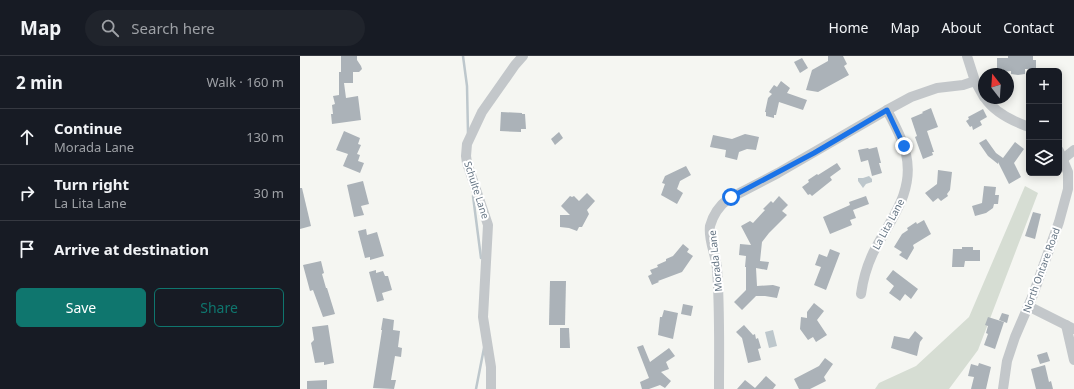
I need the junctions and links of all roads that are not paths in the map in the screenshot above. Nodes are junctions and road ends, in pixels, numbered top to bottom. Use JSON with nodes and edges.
{"nodes":[{"id":1,"x":523,"y":56,"type":"edge"},
{"id":2,"x":967,"y":56,"type":"edge"},
{"id":3,"x":975,"y":81,"type":"junction"},
{"id":4,"x":978,"y":86,"type":"edge"},
{"id":5,"x":990,"y":104,"type":"edge"},
{"id":6,"x":887,"y":110,"type":"junction"},
{"id":7,"x":1026,"y":126,"type":"edge"},
{"id":8,"x":1074,"y":150,"type":"edge"},
{"id":9,"x":1062,"y":155,"type":"edge"},
{"id":10,"x":1062,"y":157,"type":"edge"},
{"id":11,"x":861,"y":294,"type":"dead end"},
{"id":12,"x":1028,"y":306,"type":"junction"},
{"id":13,"x":1070,"y":327,"type":"edge"},
{"id":14,"x":1074,"y":360,"type":"edge"},
{"id":15,"x":490,"y":389,"type":"edge"},
{"id":16,"x":718,"y":389,"type":"edge"},
{"id":17,"x":1003,"y":389,"type":"edge"}],
"edges":[{"from":1,"to":15,"type":"street","name":"Schulte Lane"},
{"from":2,"to":3,"type":"street"},
{"from":3,"to":4,"type":"street"},
{"from":3,"to":6,"type":"street","name":"Morada Lane"},
{"from":5,"to":7,"type":"street"},
{"from":6,"to":11,"type":"street","name":"La Lita Lane"},
{"from":6,"to":16,"type":"street","name":"Morada Lane"},
{"from":8,"to":9,"type":"street"},
{"from":10,"to":12,"type":"street","name":"North Ontare Road"},
{"from":12,"to":13,"type":"street"},
{"from":12,"to":17,"type":"street","name":"North Ontare Road"},
{"from":13,"to":14,"type":"street"}]}
